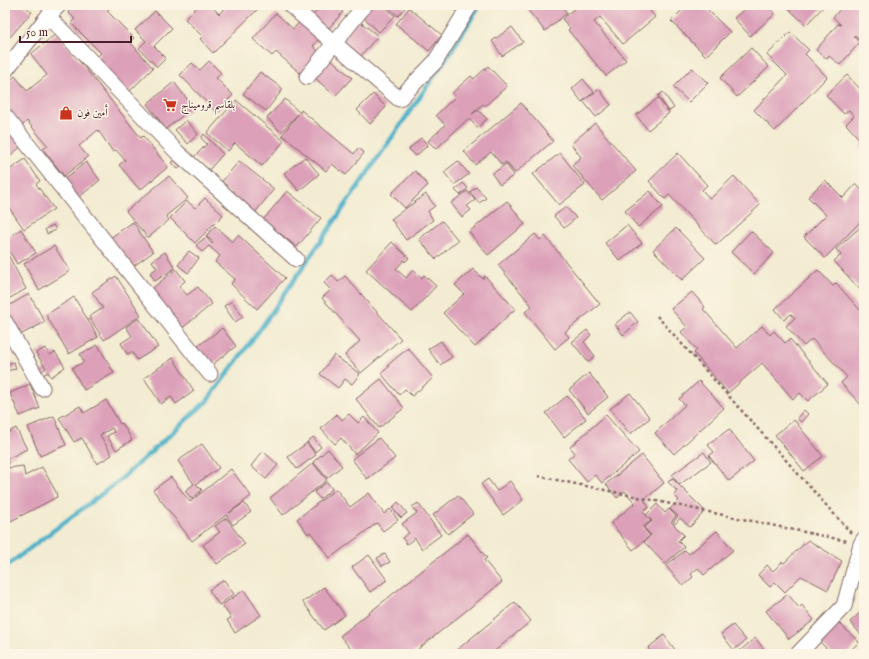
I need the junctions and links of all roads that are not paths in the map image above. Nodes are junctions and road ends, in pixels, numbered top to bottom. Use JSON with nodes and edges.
{"nodes":[{"id":1,"x":59,"y":5,"type":"edge"},
{"id":2,"x":290,"y":5,"type":"edge"},
{"id":3,"x":365,"y":5,"type":"edge"},
{"id":4,"x":470,"y":5,"type":"edge"},
{"id":5,"x":48,"y":16,"type":"junction"},
{"id":6,"x":334,"y":43,"type":"junction"},
{"id":7,"x":5,"y":71,"type":"edge"},
{"id":8,"x":307,"y":77,"type":"dead end"},
{"id":9,"x":5,"y":116,"type":"edge"},
{"id":10,"x":296,"y":259,"type":"dead end"},
{"id":11,"x":5,"y":322,"type":"edge"},
{"id":12,"x":210,"y":374,"type":"dead end"},
{"id":13,"x":42,"y":388,"type":"dead end"},
{"id":14,"x":862,"y":542,"type":"edge"},
{"id":15,"x":798,"y":654,"type":"edge"}],
"edges":[{"from":1,"to":5,"type":"street"},
{"from":2,"to":6,"type":"street"},
{"from":3,"to":6,"type":"street"},
{"from":4,"to":6,"type":"street"},
{"from":5,"to":7,"type":"street"},
{"from":5,"to":10,"type":"street"},
{"from":6,"to":8,"type":"street"},
{"from":9,"to":12,"type":"street"},
{"from":11,"to":13,"type":"street"},
{"from":14,"to":15,"type":"street"}]}
